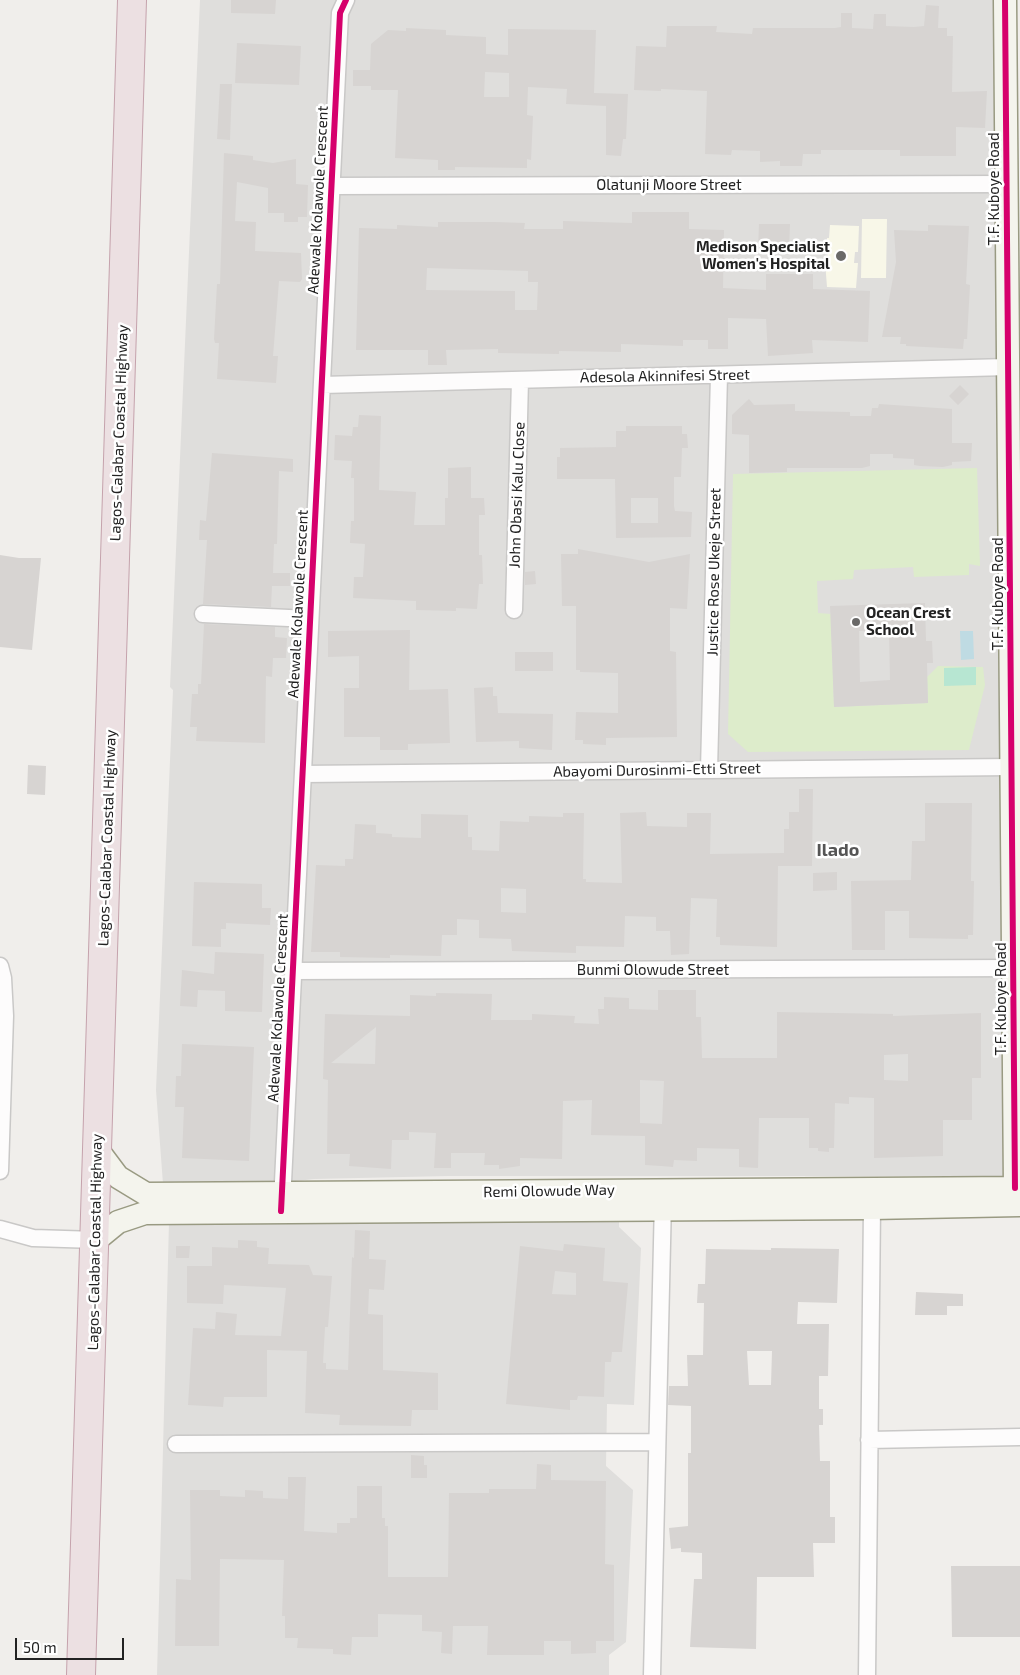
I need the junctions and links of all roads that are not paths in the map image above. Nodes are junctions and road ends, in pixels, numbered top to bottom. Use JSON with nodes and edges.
{"nodes":[{"id":1,"x":132,"y":0,"type":"edge"},
{"id":2,"x":346,"y":0,"type":"edge"},
{"id":3,"x":1005,"y":0,"type":"edge"},
{"id":4,"x":1007,"y":184,"type":"junction"},
{"id":5,"x":331,"y":186,"type":"junction"},
{"id":6,"x":1008,"y":367,"type":"junction"},
{"id":7,"x":719,"y":375,"type":"junction"},
{"id":8,"x":520,"y":380,"type":"junction"},
{"id":9,"x":322,"y":385,"type":"junction"},
{"id":10,"x":514,"y":610,"type":"dead end"},
{"id":11,"x":203,"y":614,"type":"dead end"},
{"id":12,"x":310,"y":619,"type":"junction"},
{"id":13,"x":1012,"y":767,"type":"junction"},
{"id":14,"x":709,"y":770,"type":"junction"},
{"id":15,"x":303,"y":774,"type":"junction"},
{"id":16,"x":0,"y":966,"type":"edge"},
{"id":17,"x":1013,"y":968,"type":"junction"},
{"id":18,"x":293,"y":971,"type":"junction"},
{"id":19,"x":97,"y":1149,"type":"junction"},
{"id":20,"x":0,"y":1172,"type":"edge"},
{"id":21,"x":1018,"y":1194,"type":"edge"},
{"id":22,"x":663,"y":1200,"type":"junction"},
{"id":23,"x":282,"y":1202,"type":"junction"},
{"id":24,"x":872,"y":1208,"type":"junction"},
{"id":25,"x":0,"y":1229,"type":"edge"},
{"id":26,"x":96,"y":1240,"type":"junction"},
{"id":27,"x":1020,"y":1436,"type":"edge"},
{"id":28,"x":869,"y":1440,"type":"junction"},
{"id":29,"x":657,"y":1442,"type":"junction"},
{"id":30,"x":176,"y":1444,"type":"dead end"},
{"id":31,"x":81,"y":1675,"type":"edge"},
{"id":32,"x":652,"y":1675,"type":"edge"},
{"id":33,"x":867,"y":1675,"type":"edge"}],
"edges":[{"from":1,"to":19,"type":"highway","name":"Lagos-Calabar Coastal Highway"},
{"from":2,"to":5,"type":"street","name":"Adewale Kolawole Crescent"},
{"from":3,"to":4,"type":"main road","name":"T.F. Kuboye Road"},
{"from":4,"to":5,"type":"street","name":"Olatunji Moore Street"},
{"from":4,"to":6,"type":"main road","name":"T.F. Kuboye Road"},
{"from":5,"to":9,"type":"street","name":"Adewale Kolawole Crescent"},
{"from":6,"to":7,"type":"street","name":"Adesola Akinnifesi Street"},
{"from":6,"to":13,"type":"main road","name":"T.F. Kuboye Road"},
{"from":7,"to":8,"type":"street","name":"Adesola Akinnifesi Street"},
{"from":7,"to":14,"type":"street","name":"Justice Rose Ukeje Street"},
{"from":8,"to":9,"type":"street","name":"Adesola Akinnifesi Street"},
{"from":8,"to":10,"type":"street","name":"John Obasi Kalu Close"},
{"from":9,"to":12,"type":"street","name":"Adewale Kolawole Crescent"},
{"from":11,"to":12,"type":"street"},
{"from":12,"to":15,"type":"street","name":"Adewale Kolawole Crescent"},
{"from":13,"to":14,"type":"street","name":"Abayomi Durosinmi-Etti Street"},
{"from":13,"to":17,"type":"main road","name":"T.F. Kuboye Road"},
{"from":14,"to":15,"type":"street","name":"Abayomi Durosinmi-Etti Street"},
{"from":15,"to":18,"type":"street","name":"Adewale Kolawole Crescent"},
{"from":16,"to":20,"type":"street"},
{"from":17,"to":18,"type":"street","name":"Bunmi Olowude Street"},
{"from":17,"to":21,"type":"main road","name":"T.F. Kuboye Road"},
{"from":18,"to":23,"type":"street","name":"Adewale Kolawole Crescent"},
{"from":19,"to":23,"type":"main road","name":"Remi Olowude Way"},
{"from":19,"to":26,"type":"highway","name":"Lagos-Calabar Coastal Highway"},
{"from":21,"to":22,"type":"main road","name":"Remi Olowude Way"},
{"from":21,"to":24,"type":"main road","name":"Remi Olowude Way"},
{"from":22,"to":23,"type":"main road","name":"Remi Olowude Way"},
{"from":22,"to":24,"type":"main road","name":"Remi Olowude Way"},
{"from":22,"to":29,"type":"street"},
{"from":23,"to":26,"type":"main road","name":"Remi Olowude Way"},
{"from":24,"to":28,"type":"street"},
{"from":25,"to":26,"type":"street"},
{"from":26,"to":31,"type":"highway","name":"Lagos-Calabar Coastal Highway"},
{"from":27,"to":28,"type":"street"},
{"from":28,"to":33,"type":"street"},
{"from":29,"to":30,"type":"street"},
{"from":29,"to":32,"type":"street"}]}
